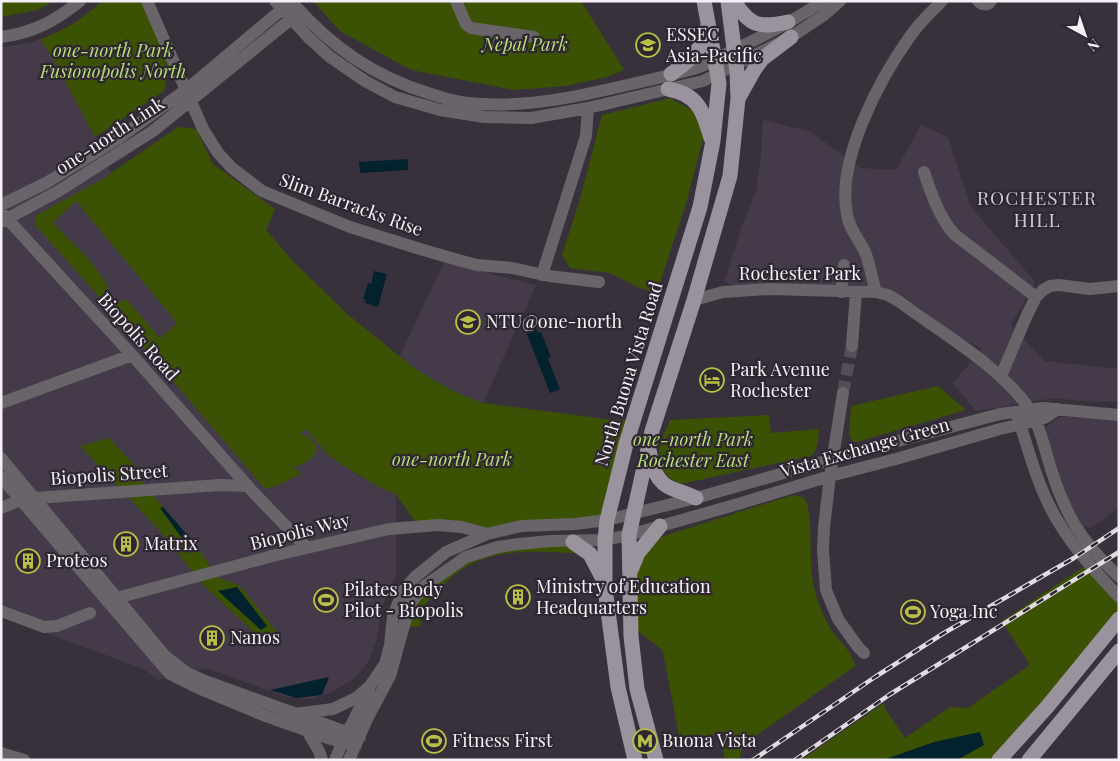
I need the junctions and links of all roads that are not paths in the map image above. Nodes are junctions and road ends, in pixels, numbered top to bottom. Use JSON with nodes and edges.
{"nodes":[{"id":1,"x":80,"y":1,"type":"edge"},
{"id":2,"x":147,"y":1,"type":"edge"},
{"id":3,"x":456,"y":1,"type":"edge"},
{"id":4,"x":704,"y":1,"type":"edge"},
{"id":5,"x":728,"y":1,"type":"edge"},
{"id":6,"x":734,"y":1,"type":"edge"},
{"id":7,"x":822,"y":1,"type":"edge"},
{"id":8,"x":840,"y":1,"type":"edge"},
{"id":9,"x":942,"y":1,"type":"edge"},
{"id":10,"x":978,"y":1,"type":"edge"},
{"id":11,"x":991,"y":1,"type":"edge"},
{"id":12,"x":288,"y":7,"type":"edge"},
{"id":13,"x":708,"y":23,"type":"junction"},
{"id":14,"x":790,"y":29,"type":"junction"},
{"id":15,"x":1,"y":37,"type":"edge"},
{"id":16,"x":534,"y":37,"type":"dead end"},
{"id":17,"x":735,"y":57,"type":"junction"},
{"id":18,"x":717,"y":68,"type":"junction"},
{"id":19,"x":669,"y":81,"type":"junction"},
{"id":20,"x":189,"y":96,"type":"junction"},
{"id":21,"x":738,"y":99,"type":"junction"},
{"id":22,"x":588,"y":108,"type":"junction"},
{"id":23,"x":712,"y":142,"type":"junction"},
{"id":24,"x":924,"y":172,"type":"dead end"},
{"id":25,"x":1,"y":205,"type":"edge"},
{"id":26,"x":3,"y":217,"type":"edge"},
{"id":27,"x":844,"y":265,"type":"dead end"},
{"id":28,"x":542,"y":275,"type":"junction"},
{"id":29,"x":701,"y":276,"type":"junction"},
{"id":30,"x":599,"y":282,"type":"dead end"},
{"id":31,"x":1119,"y":286,"type":"edge"},
{"id":32,"x":724,"y":292,"type":"junction"},
{"id":33,"x":840,"y":292,"type":"junction"},
{"id":34,"x":856,"y":292,"type":"junction"},
{"id":35,"x":876,"y":292,"type":"junction"},
{"id":36,"x":1036,"y":297,"type":"junction"},
{"id":37,"x":694,"y":300,"type":"junction"},
{"id":38,"x":852,"y":346,"type":"tunnel mouth"},
{"id":39,"x":132,"y":355,"type":"junction"},
{"id":40,"x":1001,"y":376,"type":"junction"},
{"id":41,"x":843,"y":393,"type":"tunnel mouth"},
{"id":42,"x":1,"y":403,"type":"edge"},
{"id":43,"x":1016,"y":411,"type":"junction"},
{"id":44,"x":1032,"y":415,"type":"junction"},
{"id":45,"x":1119,"y":415,"type":"edge"},
{"id":46,"x":1020,"y":425,"type":"junction"},
{"id":47,"x":648,"y":446,"type":"junction"},
{"id":48,"x":224,"y":457,"type":"junction"},
{"id":49,"x":1,"y":458,"type":"edge"},
{"id":50,"x":834,"y":460,"type":"junction"},
{"id":51,"x":830,"y":476,"type":"junction"},
{"id":52,"x":1,"y":478,"type":"edge"},
{"id":53,"x":220,"y":485,"type":"junction"},
{"id":54,"x":248,"y":486,"type":"junction"},
{"id":55,"x":35,"y":498,"type":"junction"},
{"id":56,"x":696,"y":498,"type":"junction"},
{"id":57,"x":20,"y":500,"type":"junction"},
{"id":58,"x":1,"y":508,"type":"edge"},
{"id":59,"x":633,"y":514,"type":"junction"},
{"id":60,"x":607,"y":520,"type":"junction"},
{"id":61,"x":660,"y":526,"type":"junction"},
{"id":62,"x":487,"y":534,"type":"junction"},
{"id":63,"x":629,"y":535,"type":"junction"},
{"id":64,"x":605,"y":540,"type":"junction"},
{"id":65,"x":573,"y":542,"type":"junction"},
{"id":66,"x":306,"y":547,"type":"junction"},
{"id":67,"x":498,"y":547,"type":"junction"},
{"id":68,"x":630,"y":574,"type":"junction"},
{"id":69,"x":1119,"y":577,"type":"edge"},
{"id":70,"x":605,"y":588,"type":"junction"},
{"id":71,"x":1119,"y":597,"type":"edge"},
{"id":72,"x":114,"y":602,"type":"junction"},
{"id":73,"x":1,"y":611,"type":"edge"},
{"id":74,"x":90,"y":612,"type":"dead end"},
{"id":75,"x":1119,"y":619,"type":"edge"},
{"id":76,"x":1119,"y":651,"type":"edge"},
{"id":77,"x":864,"y":653,"type":"dead end"},
{"id":78,"x":375,"y":679,"type":"junction"},
{"id":79,"x":295,"y":714,"type":"junction"},
{"id":80,"x":306,"y":729,"type":"junction"},
{"id":81,"x":351,"y":745,"type":"edge"},
{"id":82,"x":1,"y":753,"type":"edge"},
{"id":83,"x":24,"y":760,"type":"edge"},
{"id":84,"x":322,"y":760,"type":"edge"},
{"id":85,"x":335,"y":760,"type":"edge"},
{"id":86,"x":635,"y":760,"type":"edge"},
{"id":87,"x":656,"y":760,"type":"edge"},
{"id":88,"x":999,"y":760,"type":"edge"},
{"id":89,"x":1029,"y":760,"type":"edge"}],
"edges":[{"from":1,"to":15,"type":"street"},
{"from":2,"to":20,"type":"street","name":"Slim Barracks Rise"},
{"from":3,"to":16,"type":"street"},
{"from":4,"to":13,"type":"main road","name":"North Buona Vista Road"},
{"from":5,"to":17,"type":"main road"},
{"from":6,"to":14,"type":"main road"},
{"from":7,"to":14,"type":"street"},
{"from":8,"to":14,"type":"street"},
{"from":9,"to":35,"type":"street","name":"Rochester Park"},
{"from":10,"to":11,"type":"street"},
{"from":12,"to":19,"type":"street"},
{"from":12,"to":20,"type":"street","name":"one-north Link"},
{"from":12,"to":22,"type":"street"},
{"from":13,"to":18,"type":"main road","name":"North Buona Vista Road"},
{"from":13,"to":19,"type":"main road"},
{"from":14,"to":17,"type":"street"},
{"from":14,"to":21,"type":"main road"},
{"from":17,"to":18,"type":"street"},
{"from":17,"to":21,"type":"main road"},
{"from":18,"to":19,"type":"street"},
{"from":18,"to":23,"type":"main road","name":"North Buona Vista Road"},
{"from":19,"to":22,"type":"street"},
{"from":19,"to":23,"type":"main road"},
{"from":20,"to":25,"type":"street","name":"one-north Link"},
{"from":20,"to":26,"type":"street","name":"one-north Link"},
{"from":20,"to":28,"type":"street","name":"Slim Barracks Rise"},
{"from":21,"to":29,"type":"main road"},
{"from":22,"to":28,"type":"street"},
{"from":23,"to":60,"type":"main road","name":"North Buona Vista Road"},
{"from":24,"to":36,"type":"street"},
{"from":26,"to":39,"type":"street","name":"Biopolis Road"},
{"from":27,"to":33,"type":"street"},
{"from":28,"to":30,"type":"street","name":"Slim Barracks Rise"},
{"from":29,"to":32,"type":"street","name":"Rochester Park"},
{"from":29,"to":37,"type":"main road"},
{"from":31,"to":36,"type":"street"},
{"from":32,"to":33,"type":"street","name":"Rochester Park"},
{"from":32,"to":37,"type":"street","name":"Rochester Park"},
{"from":33,"to":34,"type":"street","name":"Rochester Park"},
{"from":34,"to":35,"type":"street","name":"Rochester Park"},
{"from":34,"to":38,"type":"street"},
{"from":35,"to":40,"type":"street","name":"Rochester Park"},
{"from":36,"to":40,"type":"street"},
{"from":37,"to":47,"type":"main road"},
{"from":39,"to":42,"type":"street"},
{"from":39,"to":48,"type":"street","name":"Biopolis Road"},
{"from":40,"to":44,"type":"street","name":"Rochester Park"},
{"from":41,"to":50,"type":"street"},
{"from":43,"to":44,"type":"street","name":"Vista Exchange Green"},
{"from":43,"to":46,"type":"street"},
{"from":43,"to":50,"type":"street","name":"Vista Exchange Green"},
{"from":44,"to":45,"type":"street"},
{"from":44,"to":46,"type":"street","name":"Vista Exchange Green"},
{"from":44,"to":69,"type":"street"},
{"from":46,"to":51,"type":"street","name":"Vista Exchange Green"},
{"from":46,"to":71,"type":"street"},
{"from":47,"to":56,"type":"main road"},
{"from":47,"to":59,"type":"main road"},
{"from":48,"to":53,"type":"street"},
{"from":48,"to":54,"type":"street","name":"Biopolis Road"},
{"from":49,"to":55,"type":"street"},
{"from":50,"to":51,"type":"street"},
{"from":50,"to":56,"type":"street","name":"Vista Exchange Green"},
{"from":51,"to":61,"type":"street","name":"Vista Exchange Green"},
{"from":51,"to":77,"type":"street"},
{"from":52,"to":57,"type":"street"},
{"from":53,"to":54,"type":"street","name":"Biopolis Street"},
{"from":53,"to":55,"type":"street","name":"Biopolis Street"},
{"from":54,"to":66,"type":"street"},
{"from":55,"to":57,"type":"street","name":"Biopolis Street"},
{"from":55,"to":72,"type":"street"},
{"from":56,"to":59,"type":"street","name":"Vista Exchange Green"},
{"from":57,"to":58,"type":"street","name":"Biopolis Street"},
{"from":57,"to":72,"type":"street"},
{"from":59,"to":60,"type":"street","name":"Vista Exchange Green"},
{"from":59,"to":63,"type":"main road"},
{"from":60,"to":62,"type":"street","name":"Vista Exchange Green"},
{"from":60,"to":64,"type":"main road","name":"North Buona Vista Road"},
{"from":61,"to":63,"type":"street","name":"Vista Exchange Green"},
{"from":61,"to":68,"type":"main road"},
{"from":62,"to":66,"type":"street","name":"Biopolis Way"},
{"from":62,"to":67,"type":"street"},
{"from":62,"to":78,"type":"street","name":"Vista Exchange Green"},
{"from":63,"to":64,"type":"street","name":"Vista Exchange Green"},
{"from":63,"to":68,"type":"main road"},
{"from":64,"to":65,"type":"street","name":"Vista Exchange Green"},
{"from":64,"to":70,"type":"main road","name":"North Buona Vista Road"},
{"from":65,"to":67,"type":"street","name":"Vista Exchange Green"},
{"from":65,"to":70,"type":"main road"},
{"from":66,"to":72,"type":"street","name":"Biopolis Way"},
{"from":67,"to":81,"type":"street","name":"Vista Exchange Green"},
{"from":68,"to":87,"type":"main road"},
{"from":70,"to":86,"type":"main road","name":"North Buona Vista Road"},
{"from":72,"to":79,"type":"street"},
{"from":72,"to":80,"type":"street"},
{"from":73,"to":74,"type":"street"},
{"from":75,"to":88,"type":"main road"},
{"from":76,"to":89,"type":"main road"},
{"from":78,"to":79,"type":"street"},
{"from":78,"to":81,"type":"street"},
{"from":79,"to":81,"type":"street"},
{"from":80,"to":81,"type":"street"},
{"from":80,"to":84,"type":"street"},
{"from":81,"to":85,"type":"street"},
{"from":82,"to":83,"type":"street"}]}
